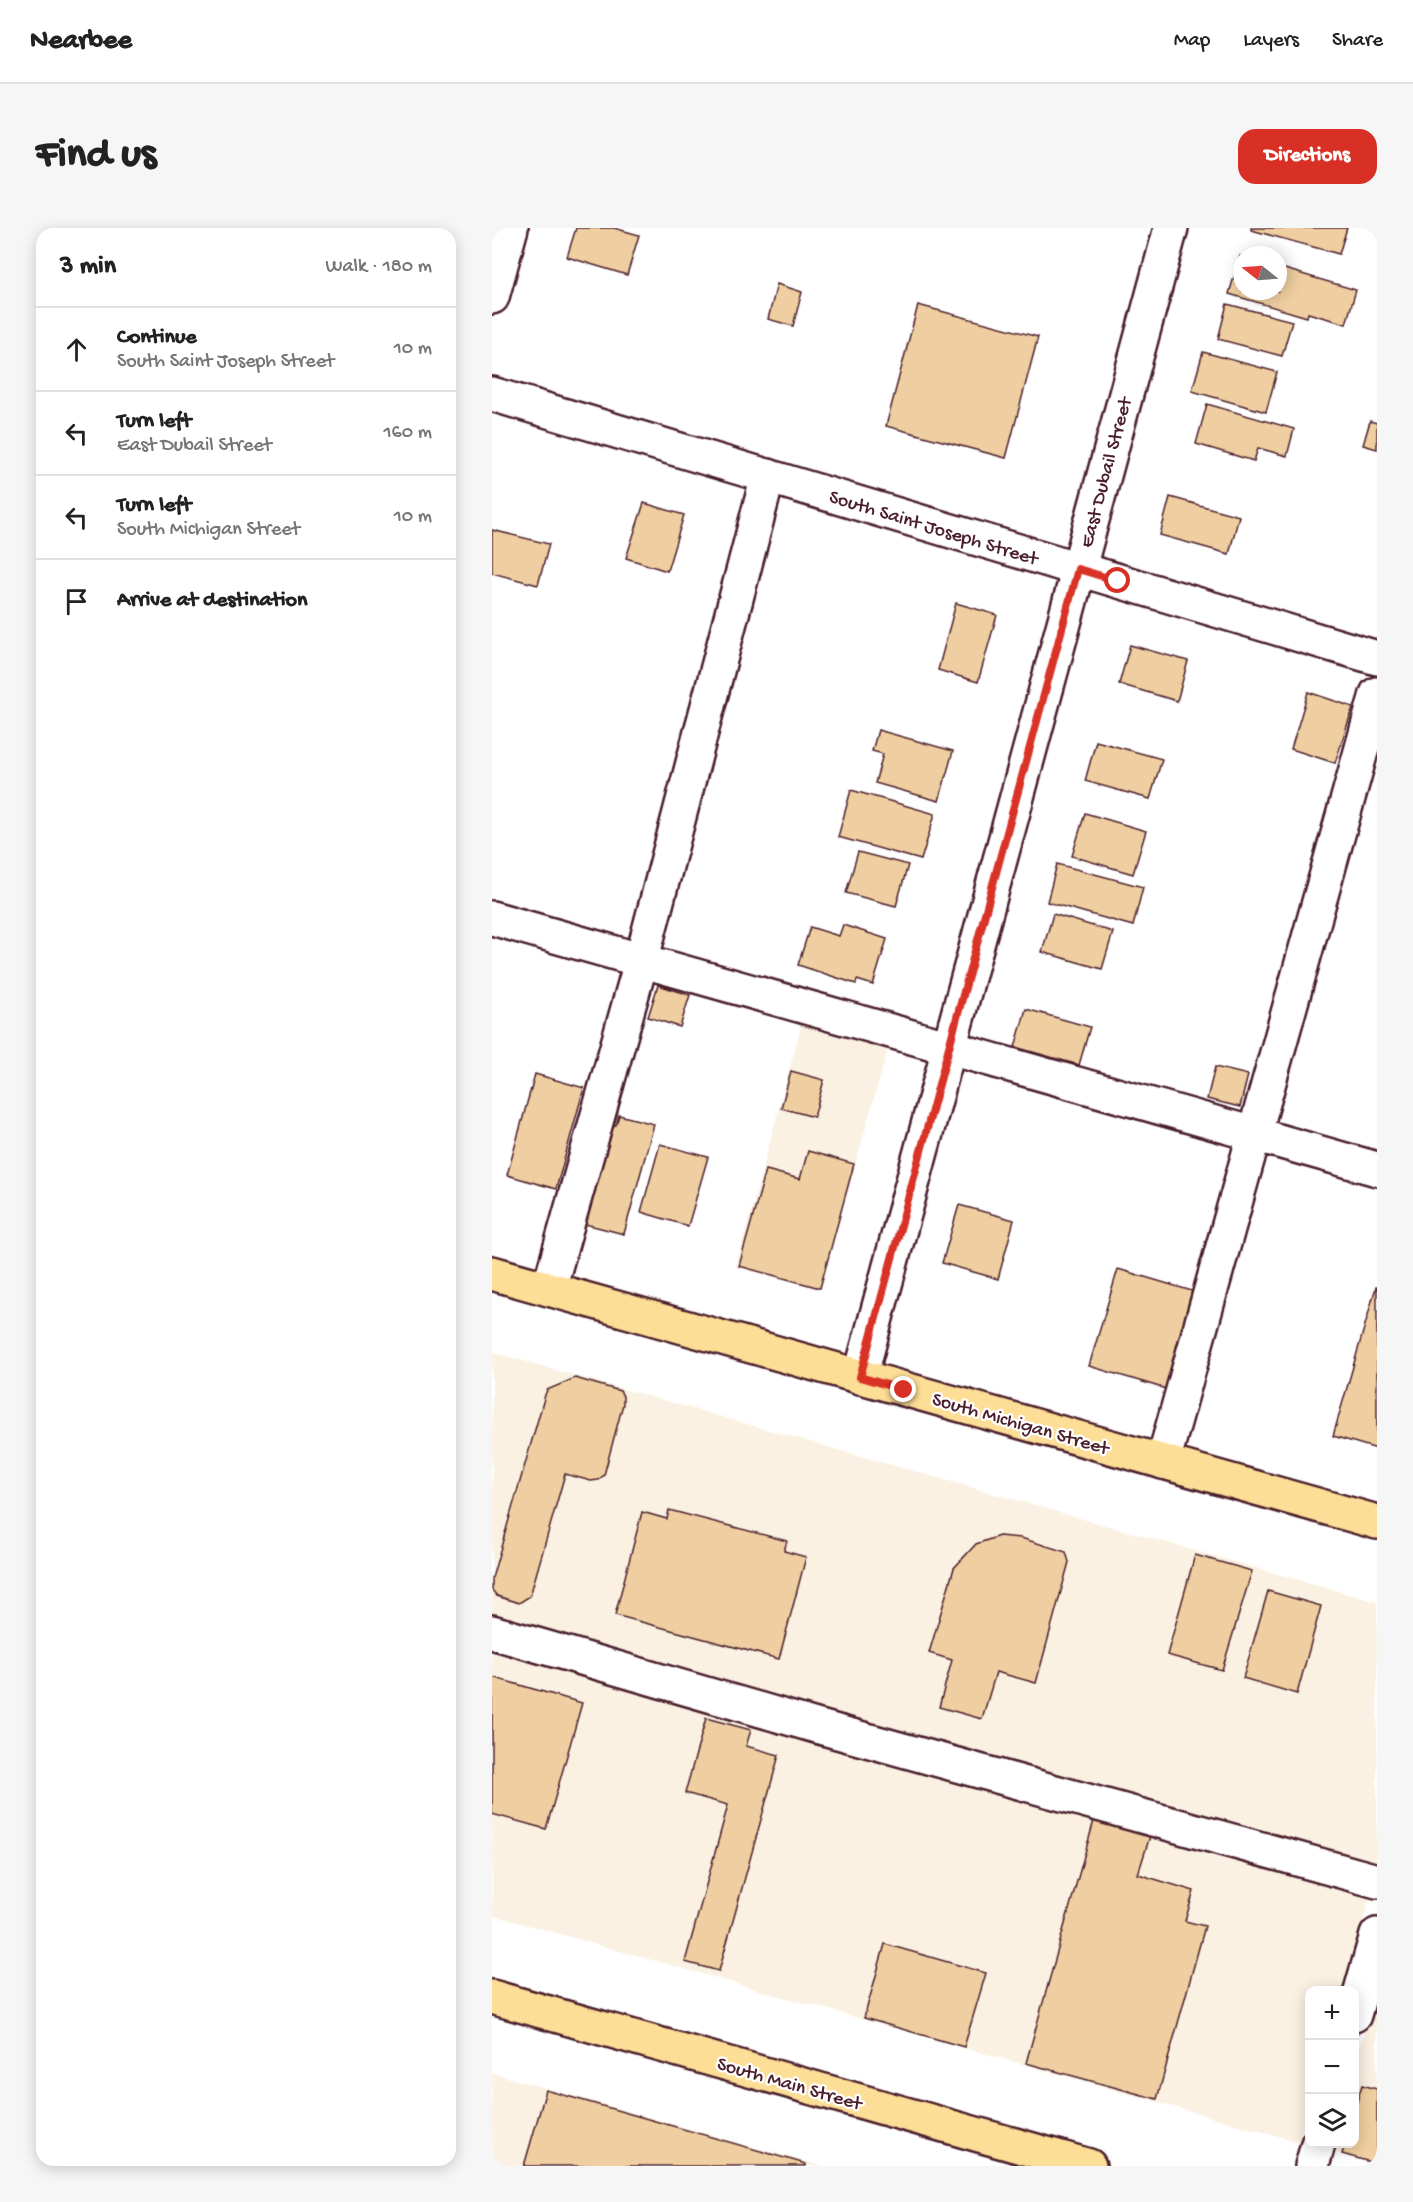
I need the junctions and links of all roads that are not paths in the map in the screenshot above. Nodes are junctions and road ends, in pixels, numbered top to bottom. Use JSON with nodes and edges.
{"nodes":[{"id":1,"x":512,"y":228,"type":"edge"},
{"id":2,"x":1171,"y":228,"type":"edge"},
{"id":3,"x":492,"y":297,"type":"edge"},
{"id":4,"x":492,"y":394,"type":"edge"},
{"id":5,"x":768,"y":476,"type":"junction"},
{"id":6,"x":1078,"y":569,"type":"junction"},
{"id":7,"x":1377,"y":658,"type":"edge"},
{"id":8,"x":1377,"y":694,"type":"edge"},
{"id":9,"x":492,"y":918,"type":"edge"},
{"id":10,"x":641,"y":962,"type":"junction"},
{"id":11,"x":949,"y":1046,"type":"junction"},
{"id":12,"x":1255,"y":1135,"type":"junction"},
{"id":13,"x":1377,"y":1170,"type":"edge"},
{"id":14,"x":492,"y":1273,"type":"edge"},
{"id":15,"x":549,"y":1289,"type":"junction"},
{"id":16,"x":860,"y":1377,"type":"junction"},
{"id":17,"x":1163,"y":1462,"type":"junction"},
{"id":18,"x":1377,"y":1522,"type":"edge"},
{"id":19,"x":492,"y":1632,"type":"edge"},
{"id":20,"x":1377,"y":1881,"type":"edge"},
{"id":21,"x":1377,"y":1935,"type":"edge"},
{"id":22,"x":492,"y":1997,"type":"edge"},
{"id":23,"x":1359,"y":1998,"type":"edge"},
{"id":24,"x":1317,"y":2148,"type":"edge"},
{"id":25,"x":1089,"y":2166,"type":"edge"},
{"id":26,"x":1311,"y":2166,"type":"edge"}],
"edges":[{"from":1,"to":3,"type":"street"},
{"from":2,"to":6,"type":"street","name":"East Dubail Street"},
{"from":4,"to":5,"type":"street","name":"South Saint Joseph Street"},
{"from":5,"to":6,"type":"street","name":"South Saint Joseph Street"},
{"from":5,"to":10,"type":"street"},
{"from":6,"to":7,"type":"street","name":"South Saint Joseph Street"},
{"from":6,"to":11,"type":"street","name":"East Dubail Street"},
{"from":8,"to":12,"type":"street"},
{"from":9,"to":10,"type":"street"},
{"from":10,"to":11,"type":"street"},
{"from":10,"to":15,"type":"street"},
{"from":11,"to":12,"type":"street"},
{"from":11,"to":16,"type":"street","name":"East Dubail Street"},
{"from":12,"to":13,"type":"street"},
{"from":12,"to":17,"type":"street"},
{"from":14,"to":15,"type":"main road","name":"South Michigan Street"},
{"from":15,"to":16,"type":"main road","name":"South Michigan Street"},
{"from":16,"to":17,"type":"main road","name":"South Michigan Street"},
{"from":17,"to":18,"type":"main road","name":"South Michigan Street"},
{"from":19,"to":20,"type":"street"},
{"from":21,"to":23,"type":"street"},
{"from":22,"to":25,"type":"main road","name":"South Main Street"},
{"from":24,"to":26,"type":"street"}]}
